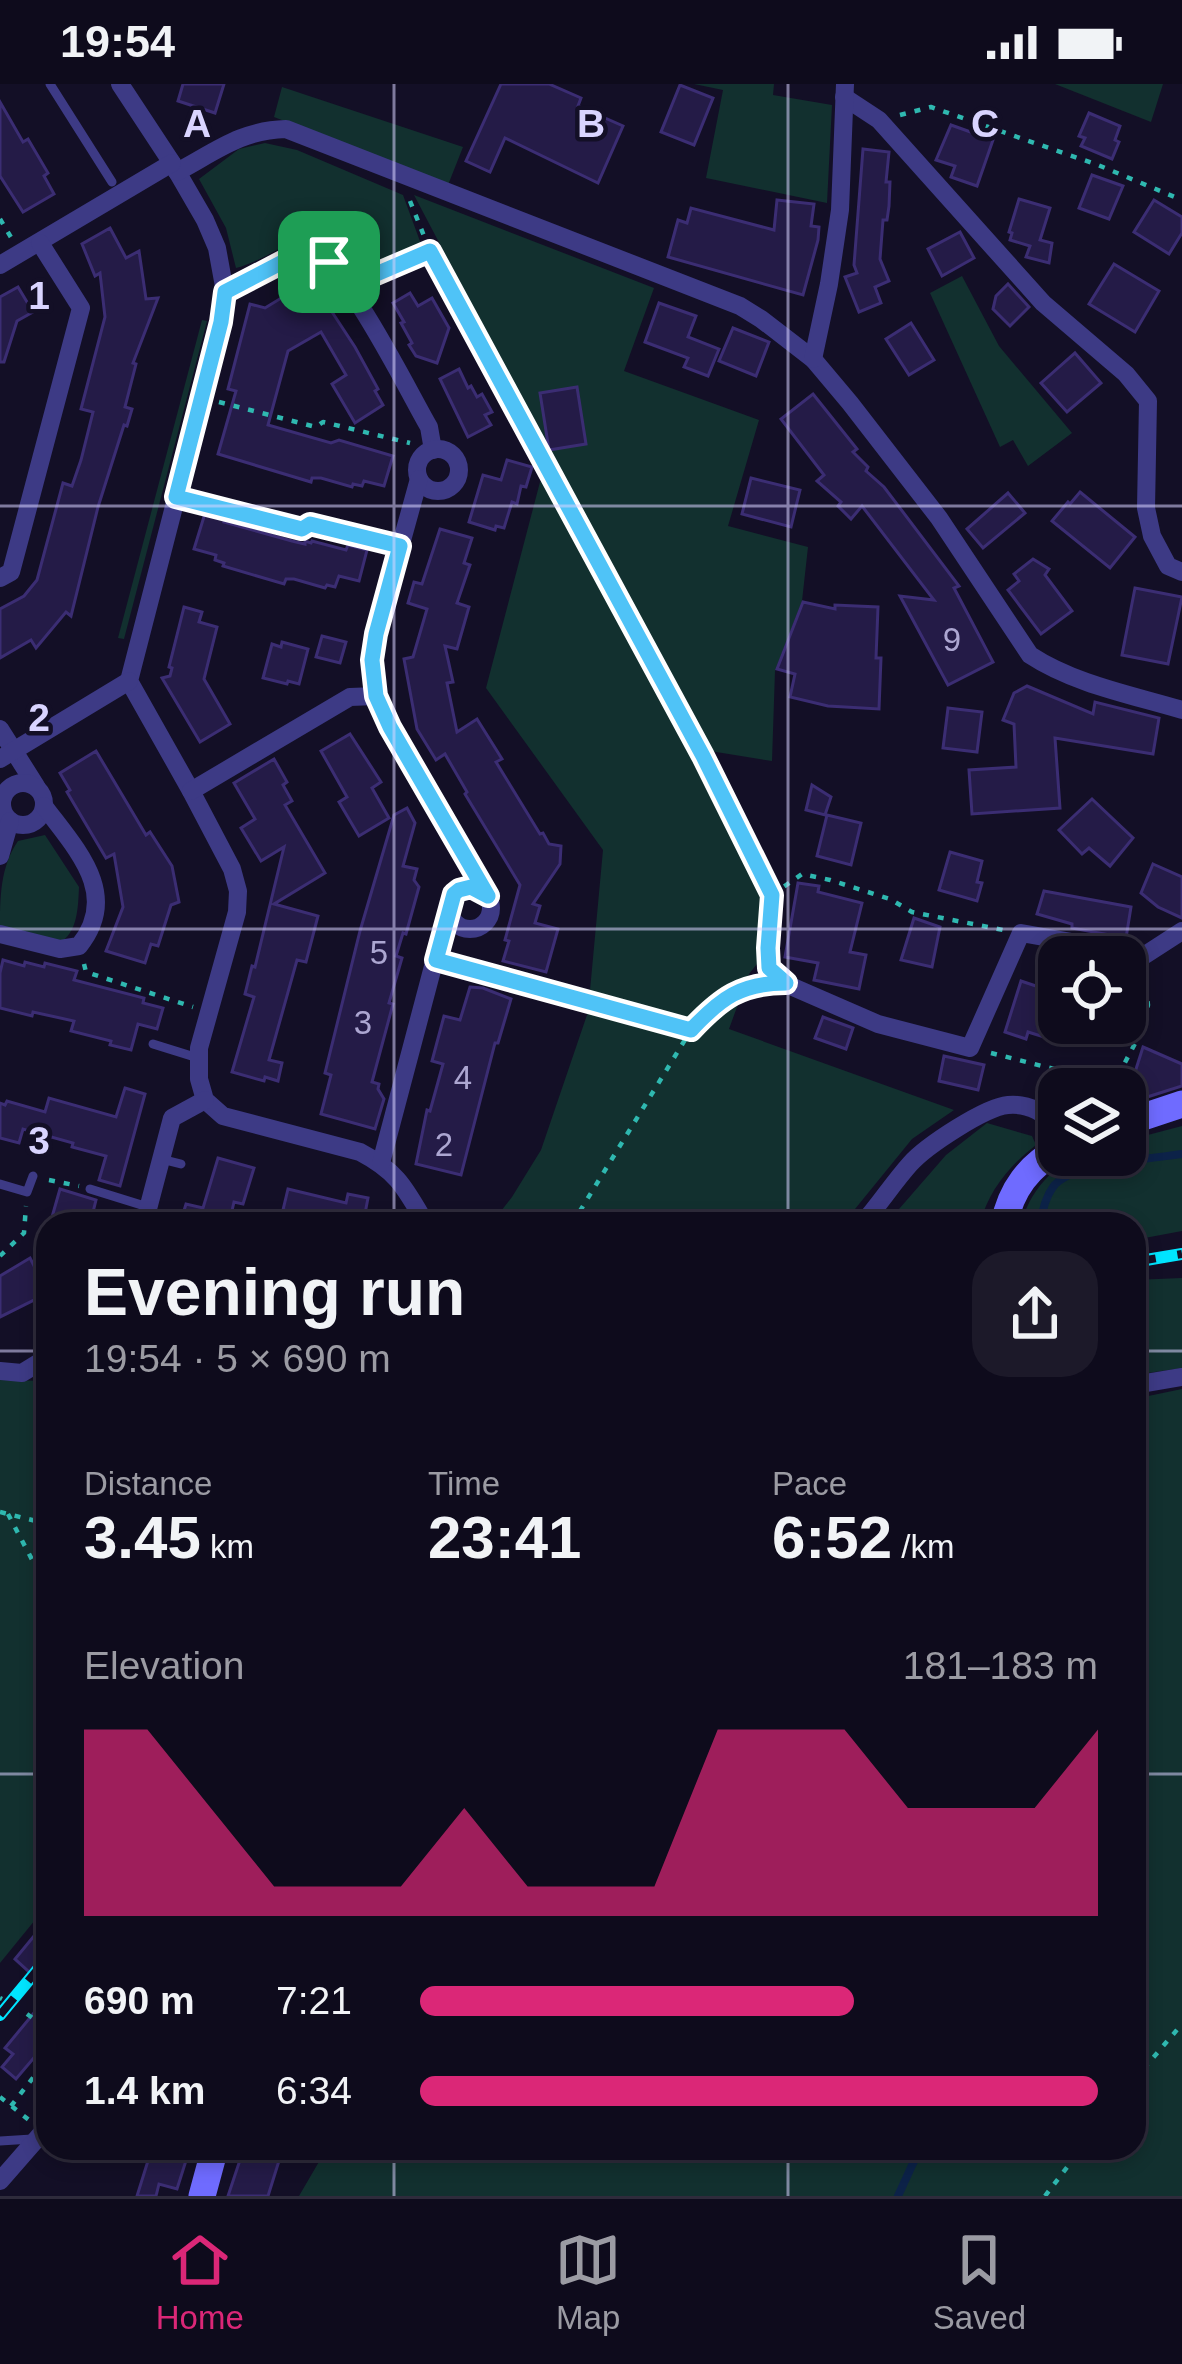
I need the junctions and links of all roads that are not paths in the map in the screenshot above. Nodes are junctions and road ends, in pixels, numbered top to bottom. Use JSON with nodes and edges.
{"nodes":[{"id":1,"x":50,"y":84,"type":"edge"},
{"id":2,"x":120,"y":84,"type":"edge"},
{"id":3,"x":844,"y":90,"type":"edge"},
{"id":4,"x":175,"y":167,"type":"junction"},
{"id":5,"x":112,"y":182,"type":"dead end"},
{"id":6,"x":40,"y":243,"type":"junction"},
{"id":7,"x":0,"y":265,"type":"edge"},
{"id":8,"x":225,"y":292,"type":"junction"},
{"id":9,"x":813,"y":359,"type":"junction"},
{"id":10,"x":433,"y":449,"type":"junction"},
{"id":11,"x":419,"y":479,"type":"junction"},
{"id":12,"x":1182,"y":572,"type":"edge"},
{"id":13,"x":0,"y":578,"type":"edge"},
{"id":14,"x":129,"y":681,"type":"junction"},
{"id":15,"x":376,"y":696,"type":"junction"},
{"id":16,"x":1182,"y":710,"type":"edge"},
{"id":17,"x":0,"y":730,"type":"edge"},
{"id":18,"x":6,"y":755,"type":"edge"},
{"id":19,"x":191,"y":791,"type":"junction"},
{"id":20,"x":40,"y":797,"type":"junction"},
{"id":21,"x":10,"y":820,"type":"junction"},
{"id":22,"x":0,"y":856,"type":"edge"},
{"id":23,"x":488,"y":896,"type":"junction"},
{"id":24,"x":449,"y":906,"type":"junction"},
{"id":25,"x":1182,"y":932,"type":"edge"},
{"id":26,"x":0,"y":934,"type":"edge"},
{"id":27,"x":436,"y":960,"type":"junction"},
{"id":28,"x":786,"y":983,"type":"road end"},
{"id":29,"x":540,"y":988,"type":"road end"},
{"id":30,"x":153,"y":1044,"type":"dead end"},
{"id":31,"x":199,"y":1058,"type":"junction"},
{"id":32,"x":205,"y":1100,"type":"junction"},
{"id":33,"x":1182,"y":1104,"type":"edge"},
{"id":34,"x":1038,"y":1111,"type":"edge"},
{"id":35,"x":1146,"y":1116,"type":"edge"},
{"id":36,"x":381,"y":1163,"type":"junction"},
{"id":37,"x":1038,"y":1163,"type":"edge"},
{"id":38,"x":33,"y":1176,"type":"road end"},
{"id":39,"x":0,"y":1184,"type":"edge"},
{"id":40,"x":90,"y":1189,"type":"road end"},
{"id":41,"x":138,"y":1212,"type":"edge"},
{"id":42,"x":148,"y":1212,"type":"edge"},
{"id":43,"x":418,"y":1212,"type":"edge"},
{"id":44,"x":872,"y":1212,"type":"edge"},
{"id":45,"x":1006,"y":1212,"type":"edge"},
{"id":46,"x":36,"y":1364,"type":"edge"},
{"id":47,"x":0,"y":1372,"type":"edge"},
{"id":48,"x":36,"y":2129,"type":"edge"},
{"id":49,"x":36,"y":2131,"type":"edge"},
{"id":50,"x":0,"y":2141,"type":"edge"},
{"id":51,"x":212,"y":2160,"type":"edge"},
{"id":52,"x":0,"y":2182,"type":"edge"},
{"id":53,"x":202,"y":2196,"type":"edge"}],
"edges":[{"from":1,"to":5,"type":"lane"},
{"from":2,"to":4,"type":"street"},
{"from":3,"to":9,"type":"street"},
{"from":3,"to":12,"type":"street"},
{"from":4,"to":6,"type":"street"},
{"from":4,"to":8,"type":"street"},
{"from":4,"to":9,"type":"street"},
{"from":6,"to":7,"type":"street"},
{"from":6,"to":13,"type":"street"},
{"from":8,"to":10,"type":"street"},
{"from":8,"to":14,"type":"street"},
{"from":9,"to":16,"type":"street"},
{"from":10,"to":11,"type":"street"},
{"from":10,"to":11,"type":"street"},
{"from":11,"to":15,"type":"street"},
{"from":14,"to":18,"type":"street"},
{"from":14,"to":19,"type":"street"},
{"from":15,"to":19,"type":"street"},
{"from":15,"to":23,"type":"street"},
{"from":17,"to":18,"type":"street"},
{"from":18,"to":20,"type":"street"},
{"from":19,"to":31,"type":"street"},
{"from":20,"to":21,"type":"street"},
{"from":20,"to":21,"type":"street"},
{"from":20,"to":26,"type":"street"},
{"from":21,"to":22,"type":"street"},
{"from":23,"to":24,"type":"street"},
{"from":23,"to":24,"type":"street"},
{"from":24,"to":27,"type":"street"},
{"from":25,"to":28,"type":"street"},
{"from":27,"to":29,"type":"street"},
{"from":27,"to":36,"type":"street"},
{"from":30,"to":31,"type":"lane"},
{"from":31,"to":32,"type":"street"},
{"from":32,"to":36,"type":"street"},
{"from":32,"to":42,"type":"street"},
{"from":33,"to":35,"type":"street"},
{"from":34,"to":44,"type":"street"},
{"from":36,"to":43,"type":"street"},
{"from":37,"to":45,"type":"street"},
{"from":38,"to":39,"type":"lane"},
{"from":40,"to":41,"type":"lane"},
{"from":46,"to":47,"type":"street"},
{"from":48,"to":50,"type":"lane"},
{"from":49,"to":52,"type":"street"},
{"from":51,"to":53,"type":"street"}]}
